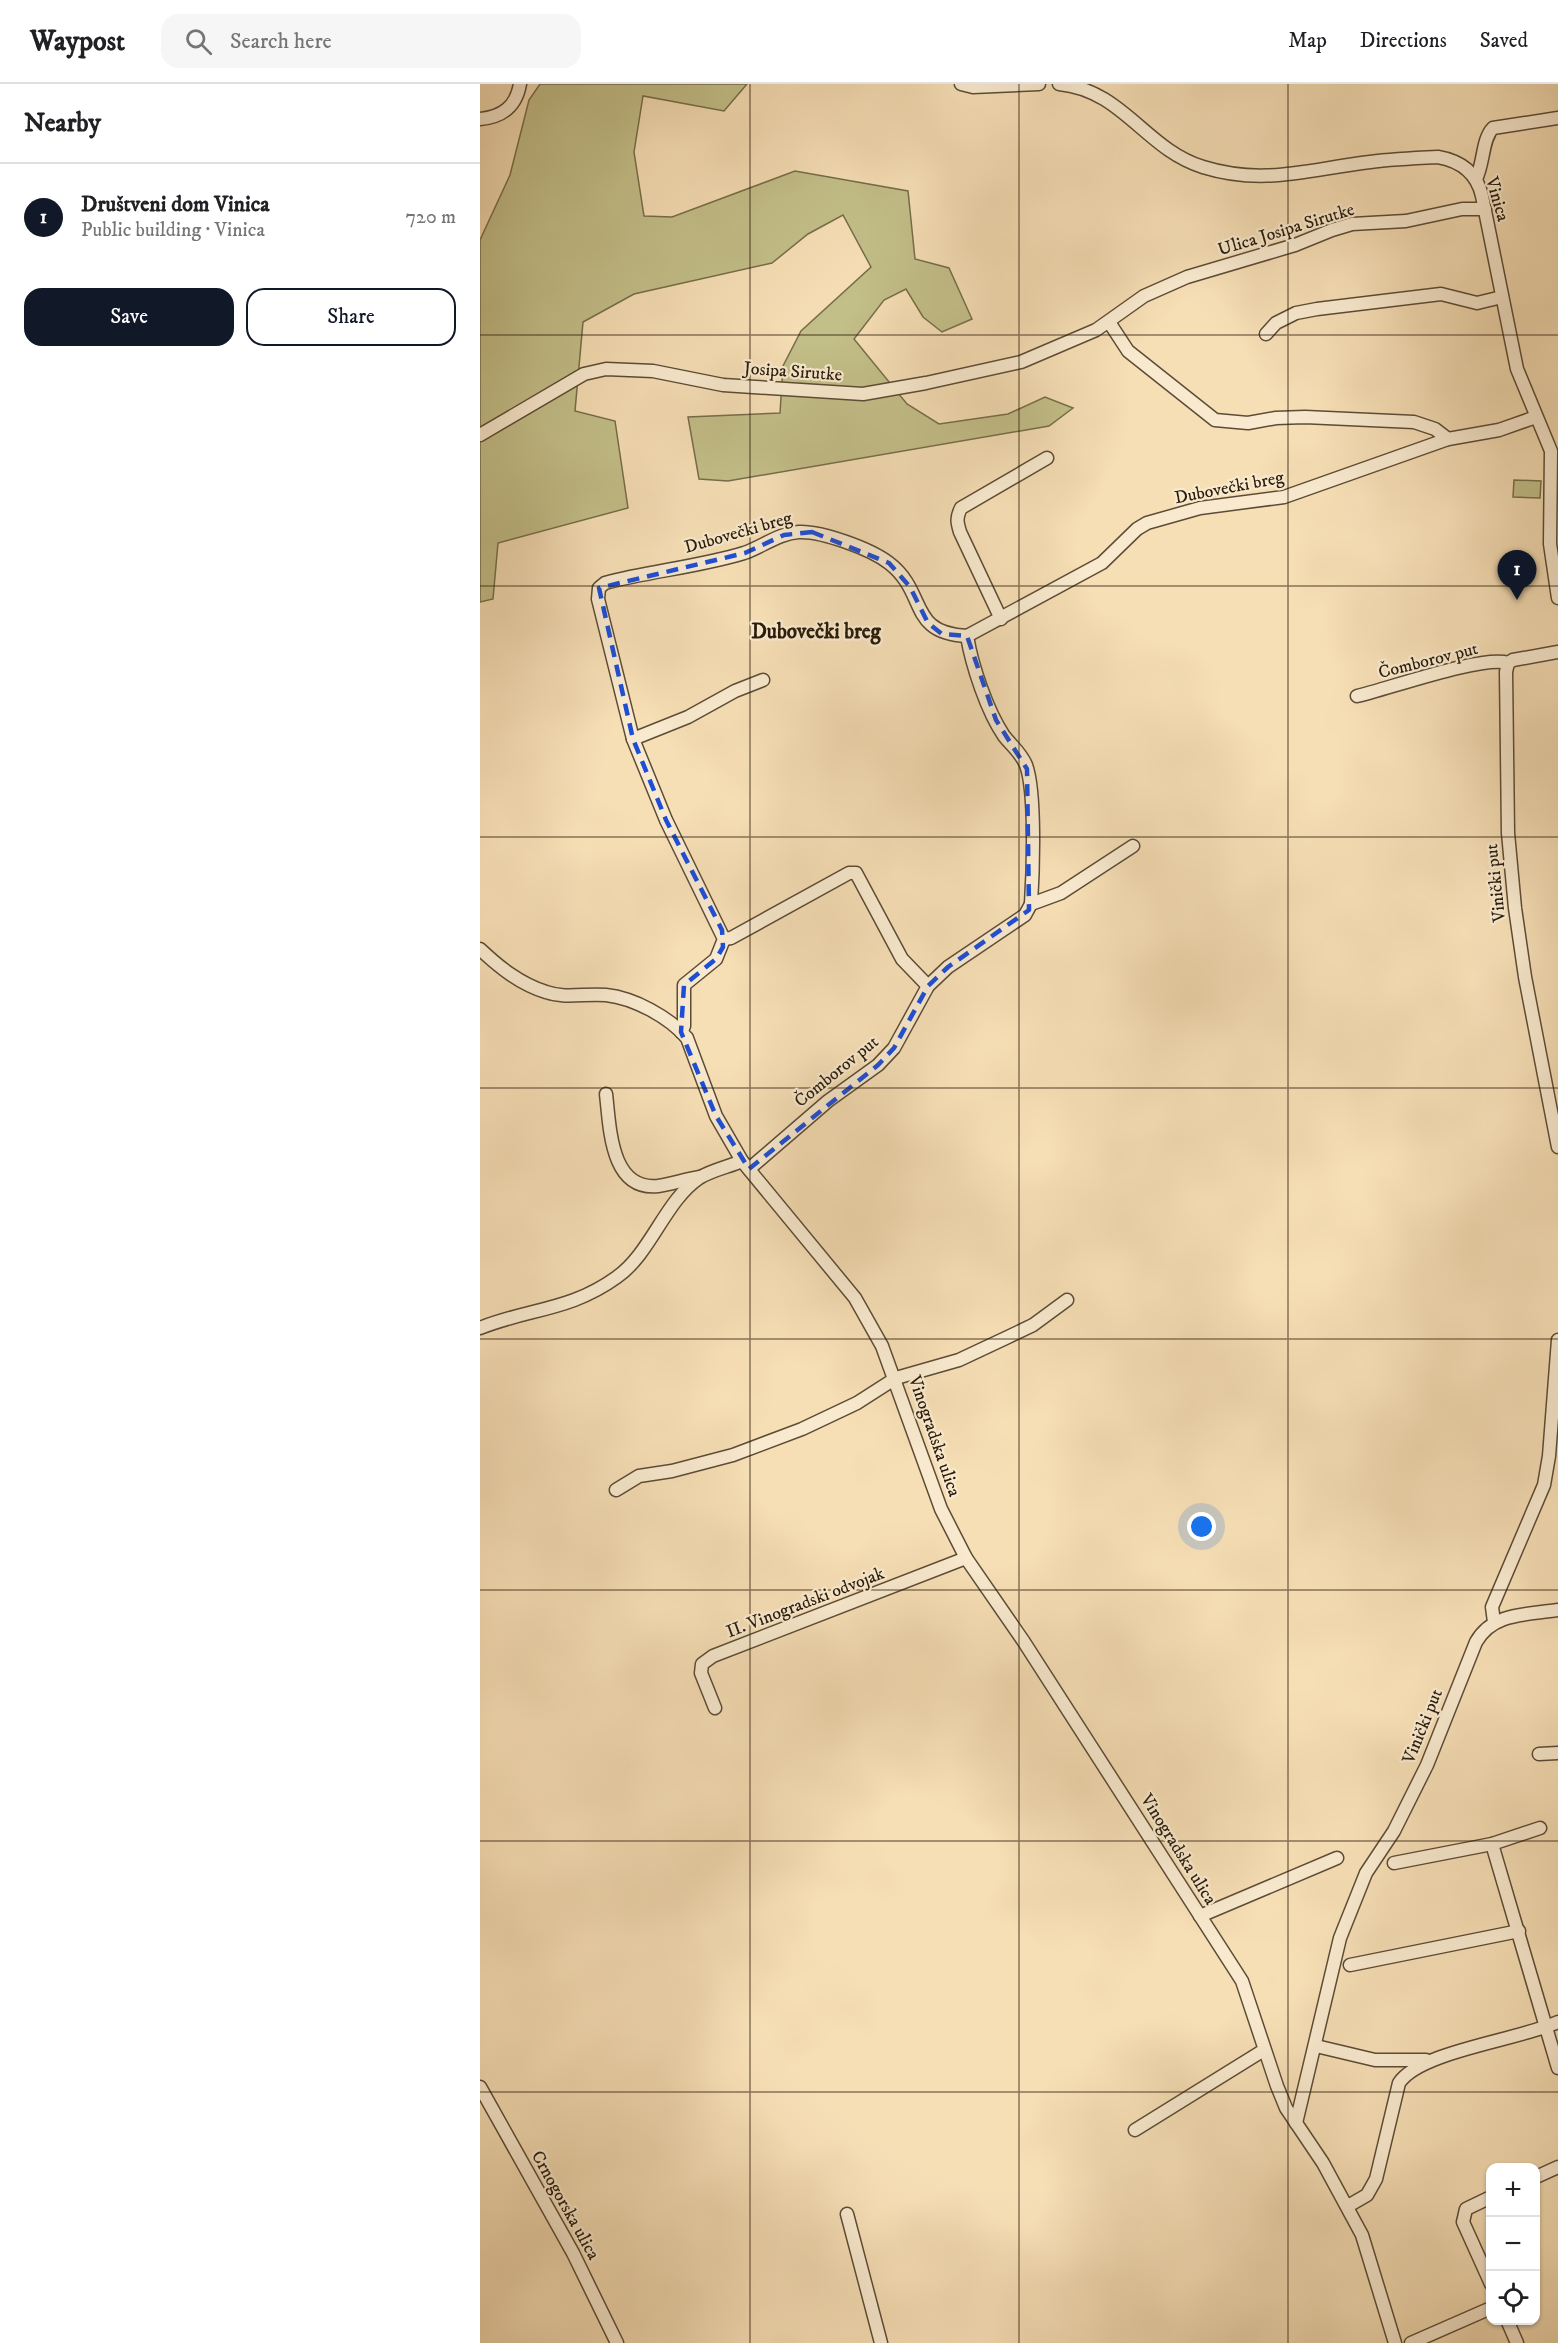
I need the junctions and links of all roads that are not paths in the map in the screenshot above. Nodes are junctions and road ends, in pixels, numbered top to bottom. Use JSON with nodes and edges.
{"nodes":[{"id":1,"x":520,"y":84,"type":"edge"},
{"id":2,"x":961,"y":84,"type":"edge"},
{"id":3,"x":1039,"y":84,"type":"edge"},
{"id":4,"x":1059,"y":84,"type":"edge"},
{"id":5,"x":1558,"y":118,"type":"edge"},
{"id":6,"x":480,"y":119,"type":"edge"},
{"id":7,"x":1476,"y":179,"type":"junction"},
{"id":8,"x":1485,"y":209,"type":"junction"},
{"id":9,"x":1502,"y":297,"type":"junction"},
{"id":10,"x":1109,"y":322,"type":"junction"},
{"id":11,"x":1266,"y":334,"type":"dead end"},
{"id":12,"x":1536,"y":417,"type":"junction"},
{"id":13,"x":480,"y":435,"type":"edge"},
{"id":14,"x":1448,"y":439,"type":"junction"},
{"id":15,"x":1047,"y":458,"type":"dead end"},
{"id":16,"x":1558,"y":598,"type":"edge"},
{"id":17,"x":1002,"y":619,"type":"junction"},
{"id":18,"x":967,"y":636,"type":"junction"},
{"id":19,"x":1558,"y":652,"type":"edge"},
{"id":20,"x":1509,"y":663,"type":"junction"},
{"id":21,"x":763,"y":680,"type":"dead end"},
{"id":22,"x":1356,"y":696,"type":"dead end"},
{"id":23,"x":633,"y":739,"type":"junction"},
{"id":24,"x":1133,"y":846,"type":"dead end"},
{"id":25,"x":1031,"y":904,"type":"junction"},
{"id":26,"x":724,"y":939,"type":"junction"},
{"id":27,"x":480,"y":949,"type":"edge"},
{"id":28,"x":928,"y":986,"type":"junction"},
{"id":29,"x":681,"y":1032,"type":"junction"},
{"id":30,"x":606,"y":1094,"type":"dead end"},
{"id":31,"x":1558,"y":1147,"type":"edge"},
{"id":32,"x":746,"y":1165,"type":"junction"},
{"id":33,"x":700,"y":1177,"type":"junction"},
{"id":34,"x":1067,"y":1300,"type":"dead end"},
{"id":35,"x":480,"y":1328,"type":"edge"},
{"id":36,"x":1558,"y":1340,"type":"edge"},
{"id":37,"x":896,"y":1378,"type":"junction"},
{"id":38,"x":616,"y":1490,"type":"dead end"},
{"id":39,"x":966,"y":1558,"type":"junction"},
{"id":40,"x":1558,"y":1610,"type":"edge"},
{"id":41,"x":1494,"y":1622,"type":"junction"},
{"id":42,"x":715,"y":1708,"type":"dead end"},
{"id":43,"x":1558,"y":1753,"type":"edge"},
{"id":44,"x":1539,"y":1754,"type":"dead end"},
{"id":45,"x":1540,"y":1828,"type":"dead end"},
{"id":46,"x":1492,"y":1844,"type":"junction"},
{"id":47,"x":1337,"y":1858,"type":"dead end"},
{"id":48,"x":1394,"y":1863,"type":"dead end"},
{"id":49,"x":1200,"y":1916,"type":"junction"},
{"id":50,"x":1519,"y":1931,"type":"junction"},
{"id":51,"x":1350,"y":1965,"type":"dead end"},
{"id":52,"x":1558,"y":2022,"type":"edge"},
{"id":53,"x":1546,"y":2028,"type":"junction"},
{"id":54,"x":1316,"y":2046,"type":"junction"},
{"id":55,"x":1264,"y":2050,"type":"junction"},
{"id":56,"x":1430,"y":2060,"type":"junction"},
{"id":57,"x":1558,"y":2068,"type":"edge"},
{"id":58,"x":480,"y":2087,"type":"edge"},
{"id":59,"x":1296,"y":2122,"type":"junction"},
{"id":60,"x":1135,"y":2130,"type":"dead end"},
{"id":61,"x":1558,"y":2167,"type":"edge"},
{"id":62,"x":1540,"y":2175,"type":"edge"},
{"id":63,"x":1486,"y":2200,"type":"edge"},
{"id":64,"x":1348,"y":2206,"type":"junction"},
{"id":65,"x":847,"y":2214,"type":"dead end"},
{"id":66,"x":1486,"y":2273,"type":"edge"},
{"id":67,"x":1486,"y":2310,"type":"edge"},
{"id":68,"x":1509,"y":2325,"type":"edge"},
{"id":69,"x":616,"y":2343,"type":"edge"},
{"id":70,"x":881,"y":2343,"type":"edge"},
{"id":71,"x":1395,"y":2343,"type":"edge"},
{"id":72,"x":1411,"y":2343,"type":"edge"},
{"id":73,"x":1517,"y":2343,"type":"edge"}],
"edges":[{"from":1,"to":6,"type":"street"},
{"from":2,"to":3,"type":"street"},
{"from":4,"to":7,"type":"street","name":"Vinica"},
{"from":5,"to":7,"type":"street"},
{"from":7,"to":8,"type":"street","name":"Vinica"},
{"from":8,"to":9,"type":"street","name":"Vinica"},
{"from":8,"to":10,"type":"street","name":"Ulica Josipa Sirutke"},
{"from":9,"to":11,"type":"street"},
{"from":9,"to":12,"type":"street","name":"Vinica"},
{"from":10,"to":13,"type":"street","name":"Josipa Sirutke"},
{"from":10,"to":14,"type":"street"},
{"from":12,"to":14,"type":"street","name":"Dubovečki breg"},
{"from":12,"to":16,"type":"street","name":"Vinica"},
{"from":14,"to":17,"type":"street","name":"Dubovečki breg"},
{"from":15,"to":17,"type":"street"},
{"from":17,"to":18,"type":"street","name":"Dubovečki breg"},
{"from":18,"to":23,"type":"street","name":"Dubovečki breg"},
{"from":18,"to":25,"type":"street"},
{"from":19,"to":20,"type":"street"},
{"from":20,"to":22,"type":"street","name":"Čomborov put"},
{"from":20,"to":31,"type":"street","name":"Vinički put"},
{"from":21,"to":23,"type":"street"},
{"from":23,"to":26,"type":"street","name":"Dubovečki breg"},
{"from":24,"to":25,"type":"street","name":"Čomborov put"},
{"from":25,"to":28,"type":"street","name":"Čomborov put"},
{"from":26,"to":28,"type":"street"},
{"from":26,"to":29,"type":"street"},
{"from":27,"to":29,"type":"street","name":"Vinogradska ulica"},
{"from":28,"to":32,"type":"street","name":"Čomborov put"},
{"from":29,"to":32,"type":"street","name":"Vinogradska ulica"},
{"from":30,"to":33,"type":"street"},
{"from":32,"to":33,"type":"street"},
{"from":32,"to":37,"type":"street","name":"Vinogradska ulica"},
{"from":33,"to":35,"type":"street"},
{"from":34,"to":37,"type":"street"},
{"from":36,"to":41,"type":"street"},
{"from":37,"to":38,"type":"street"},
{"from":37,"to":39,"type":"street","name":"Vinogradska ulica"},
{"from":39,"to":42,"type":"street","name":"II. Vinogradski odvojak"},
{"from":39,"to":49,"type":"street","name":"Vinogradska ulica"},
{"from":40,"to":41,"type":"street"},
{"from":41,"to":54,"type":"street","name":"Vinički put"},
{"from":43,"to":44,"type":"street"},
{"from":45,"to":46,"type":"street"},
{"from":46,"to":48,"type":"street"},
{"from":46,"to":50,"type":"street"},
{"from":47,"to":49,"type":"street"},
{"from":49,"to":55,"type":"street","name":"Vinogradska ulica"},
{"from":50,"to":51,"type":"street"},
{"from":50,"to":53,"type":"street"},
{"from":52,"to":53,"type":"street"},
{"from":53,"to":56,"type":"street"},
{"from":53,"to":57,"type":"street"},
{"from":54,"to":56,"type":"street"},
{"from":54,"to":59,"type":"street","name":"Vinički put"},
{"from":55,"to":59,"type":"street","name":"Vinogradska ulica"},
{"from":55,"to":60,"type":"street"},
{"from":56,"to":64,"type":"street"},
{"from":58,"to":69,"type":"street","name":"Crnogorska ulica"},
{"from":59,"to":64,"type":"street","name":"Vinogradska ulica"},
{"from":61,"to":62,"type":"street"},
{"from":63,"to":66,"type":"street"},
{"from":64,"to":71,"type":"street","name":"Vinogradska ulica"},
{"from":65,"to":70,"type":"street"},
{"from":67,"to":72,"type":"street"},
{"from":68,"to":73,"type":"street"}]}
